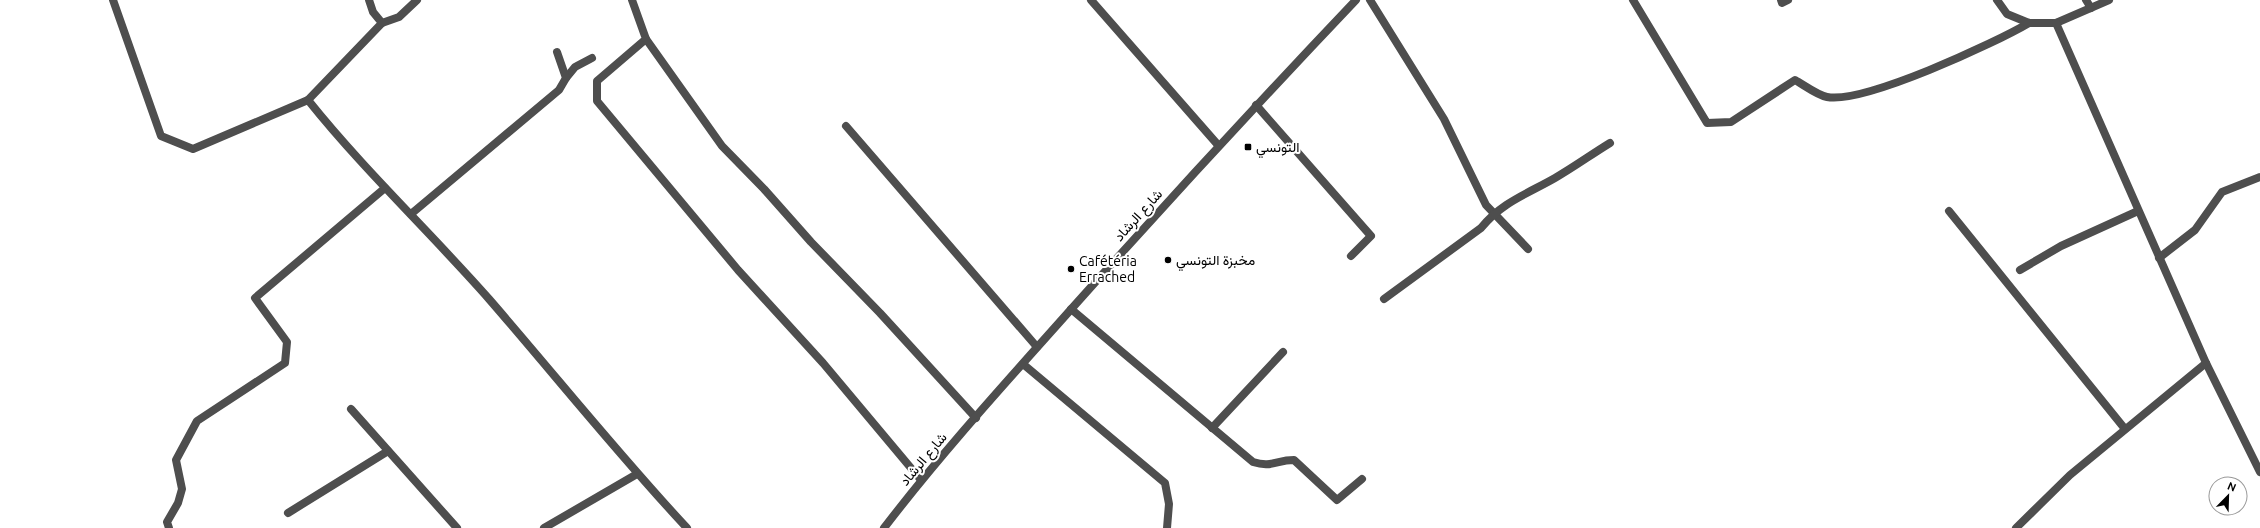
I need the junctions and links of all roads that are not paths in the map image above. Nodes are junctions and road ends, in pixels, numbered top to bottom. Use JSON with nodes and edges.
{"nodes":[{"id":1,"x":113,"y":0,"type":"edge"},
{"id":2,"x":369,"y":0,"type":"edge"},
{"id":3,"x":417,"y":0,"type":"edge"},
{"id":4,"x":632,"y":0,"type":"edge"},
{"id":5,"x":1091,"y":0,"type":"edge"},
{"id":6,"x":1356,"y":0,"type":"edge"},
{"id":7,"x":1370,"y":0,"type":"edge"},
{"id":8,"x":1633,"y":0,"type":"edge"},
{"id":9,"x":1781,"y":0,"type":"edge"},
{"id":10,"x":1788,"y":0,"type":"edge"},
{"id":11,"x":1997,"y":0,"type":"edge"},
{"id":12,"x":2086,"y":0,"type":"edge"},
{"id":13,"x":2109,"y":0,"type":"edge"},
{"id":14,"x":2091,"y":8,"type":"junction"},
{"id":15,"x":382,"y":23,"type":"junction"},
{"id":16,"x":2029,"y":23,"type":"junction"},
{"id":17,"x":2056,"y":23,"type":"junction"},
{"id":18,"x":646,"y":39,"type":"junction"},
{"id":19,"x":557,"y":52,"type":"dead end"},
{"id":20,"x":592,"y":58,"type":"dead end"},
{"id":21,"x":566,"y":78,"type":"junction"},
{"id":22,"x":308,"y":100,"type":"junction"},
{"id":23,"x":1256,"y":105,"type":"junction"},
{"id":24,"x":846,"y":126,"type":"dead end"},
{"id":25,"x":1610,"y":143,"type":"dead end"},
{"id":26,"x":1218,"y":145,"type":"junction"},
{"id":27,"x":2260,"y":177,"type":"edge"},
{"id":28,"x":385,"y":188,"type":"junction"},
{"id":29,"x":1949,"y":211,"type":"dead end"},
{"id":30,"x":2138,"y":211,"type":"junction"},
{"id":31,"x":411,"y":214,"type":"junction"},
{"id":32,"x":1493,"y":214,"type":"junction"},
{"id":33,"x":1528,"y":249,"type":"dead end"},
{"id":34,"x":1352,"y":256,"type":"dead end"},
{"id":35,"x":2159,"y":258,"type":"junction"},
{"id":36,"x":2020,"y":270,"type":"dead end"},
{"id":37,"x":1384,"y":299,"type":"dead end"},
{"id":38,"x":1071,"y":309,"type":"junction"},
{"id":39,"x":1037,"y":347,"type":"junction"},
{"id":40,"x":1284,"y":352,"type":"dead end"},
{"id":41,"x":2206,"y":363,"type":"junction"},
{"id":42,"x":1023,"y":364,"type":"junction"},
{"id":43,"x":351,"y":409,"type":"dead end"},
{"id":44,"x":976,"y":418,"type":"junction"},
{"id":45,"x":1212,"y":428,"type":"junction"},
{"id":46,"x":2125,"y":429,"type":"junction"},
{"id":47,"x":388,"y":452,"type":"junction"},
{"id":48,"x":2260,"y":472,"type":"edge"},
{"id":49,"x":638,"y":474,"type":"junction"},
{"id":50,"x":1362,"y":479,"type":"dead end"},
{"id":51,"x":922,"y":480,"type":"junction"},
{"id":52,"x":288,"y":513,"type":"dead end"},
{"id":53,"x":169,"y":528,"type":"edge"},
{"id":54,"x":456,"y":528,"type":"edge"},
{"id":55,"x":544,"y":528,"type":"edge"},
{"id":56,"x":687,"y":528,"type":"edge"},
{"id":57,"x":884,"y":528,"type":"edge"},
{"id":58,"x":1167,"y":528,"type":"edge"},
{"id":59,"x":2016,"y":528,"type":"edge"}],
"edges":[{"from":1,"to":22,"type":"street"},
{"from":2,"to":15,"type":"street"},
{"from":3,"to":15,"type":"street"},
{"from":4,"to":18,"type":"street"},
{"from":5,"to":26,"type":"street"},
{"from":6,"to":23,"type":"street","name":"شارع الرشاد"},
{"from":7,"to":32,"type":"street"},
{"from":8,"to":16,"type":"street"},
{"from":9,"to":10,"type":"street"},
{"from":11,"to":16,"type":"street"},
{"from":12,"to":14,"type":"street"},
{"from":13,"to":14,"type":"street"},
{"from":14,"to":17,"type":"street"},
{"from":15,"to":22,"type":"street"},
{"from":16,"to":17,"type":"street"},
{"from":17,"to":30,"type":"street"},
{"from":18,"to":44,"type":"street"},
{"from":18,"to":51,"type":"street"},
{"from":19,"to":21,"type":"street"},
{"from":20,"to":21,"type":"street"},
{"from":21,"to":31,"type":"street"},
{"from":22,"to":28,"type":"street"},
{"from":23,"to":26,"type":"street","name":"شارع الرشاد"},
{"from":23,"to":34,"type":"street"},
{"from":24,"to":39,"type":"street"},
{"from":25,"to":32,"type":"street"},
{"from":26,"to":38,"type":"street","name":"شارع الرشاد"},
{"from":27,"to":35,"type":"street"},
{"from":28,"to":31,"type":"street"},
{"from":28,"to":53,"type":"street"},
{"from":29,"to":46,"type":"street"},
{"from":30,"to":35,"type":"street"},
{"from":30,"to":36,"type":"street"},
{"from":31,"to":49,"type":"street"},
{"from":32,"to":33,"type":"street"},
{"from":32,"to":37,"type":"street"},
{"from":35,"to":41,"type":"street"},
{"from":38,"to":39,"type":"street","name":"شارع الرشاد"},
{"from":38,"to":45,"type":"street"},
{"from":39,"to":42,"type":"street","name":"شارع الرشاد"},
{"from":40,"to":45,"type":"street"},
{"from":41,"to":46,"type":"street"},
{"from":41,"to":48,"type":"street"},
{"from":42,"to":44,"type":"street","name":"شارع الرشاد"},
{"from":42,"to":58,"type":"street"},
{"from":43,"to":47,"type":"street"},
{"from":44,"to":51,"type":"street","name":"شارع الرشاد"},
{"from":45,"to":50,"type":"street"},
{"from":46,"to":59,"type":"street"},
{"from":47,"to":52,"type":"street"},
{"from":47,"to":54,"type":"street"},
{"from":49,"to":55,"type":"street"},
{"from":49,"to":56,"type":"street"},
{"from":51,"to":57,"type":"street","name":"شارع الرشاد"}]}
